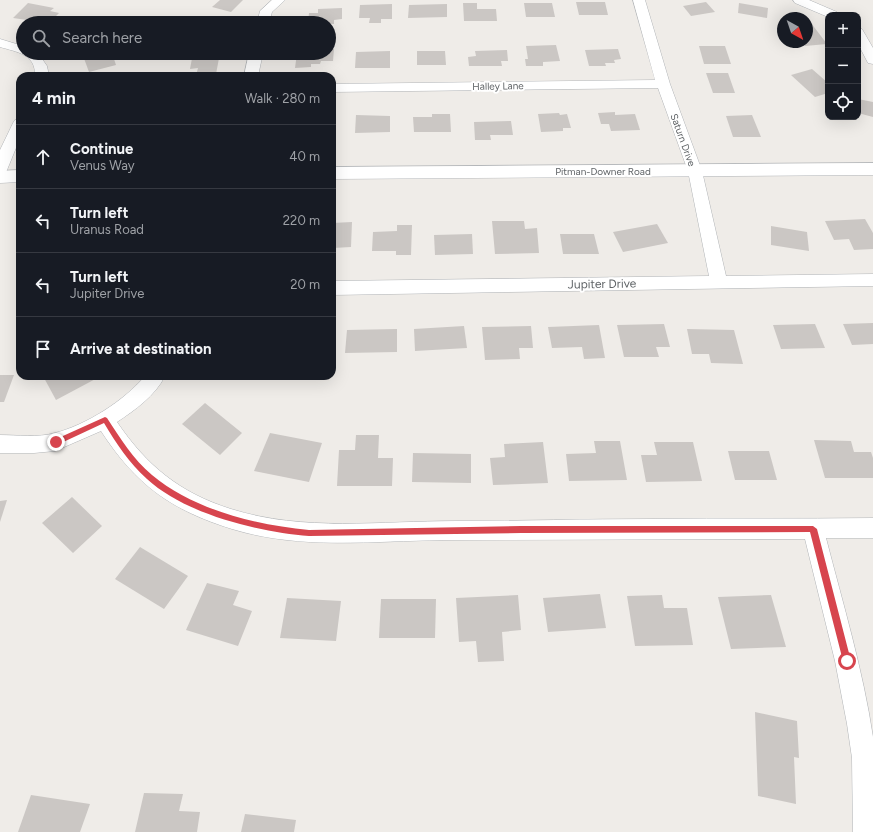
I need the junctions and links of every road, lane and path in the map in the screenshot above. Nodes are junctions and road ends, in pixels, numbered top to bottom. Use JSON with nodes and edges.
{"nodes":[{"id":1,"x":279,"y":0,"type":"edge"},
{"id":2,"x":639,"y":0,"type":"edge"},
{"id":3,"x":799,"y":0,"type":"edge"},
{"id":4,"x":826,"y":12,"type":"edge"},
{"id":5,"x":265,"y":16,"type":"edge"},
{"id":6,"x":861,"y":38,"type":"edge"},
{"id":7,"x":0,"y":43,"type":"edge"},
{"id":8,"x":16,"y":48,"type":"edge"},
{"id":9,"x":38,"y":60,"type":"edge"},
{"id":10,"x":254,"y":60,"type":"edge"},
{"id":11,"x":873,"y":60,"type":"edge"},
{"id":12,"x":43,"y":72,"type":"edge"},
{"id":13,"x":252,"y":72,"type":"edge"},
{"id":14,"x":663,"y":84,"type":"junction"},
{"id":15,"x":336,"y":88,"type":"edge"},
{"id":16,"x":16,"y":132,"type":"edge"},
{"id":17,"x":873,"y":169,"type":"edge"},
{"id":18,"x":0,"y":171,"type":"edge"},
{"id":19,"x":695,"y":171,"type":"junction"},
{"id":20,"x":336,"y":173,"type":"edge"},
{"id":21,"x":16,"y":176,"type":"edge"},
{"id":22,"x":0,"y":177,"type":"edge"},
{"id":23,"x":873,"y":280,"type":"edge"},
{"id":24,"x":720,"y":282,"type":"junction"},
{"id":25,"x":336,"y":288,"type":"edge"},
{"id":26,"x":152,"y":380,"type":"edge"},
{"id":27,"x":105,"y":420,"type":"junction"},
{"id":28,"x":0,"y":444,"type":"edge"},
{"id":29,"x":873,"y":528,"type":"edge"},
{"id":30,"x":813,"y":529,"type":"junction"},
{"id":31,"x":866,"y":832,"type":"edge"}],
"edges":[{"from":1,"to":5,"type":"street"},
{"from":2,"to":14,"type":"street","name":"Saturn Drive"},
{"from":3,"to":4,"type":"street"},
{"from":6,"to":11,"type":"street"},
{"from":7,"to":8,"type":"street"},
{"from":9,"to":12,"type":"street"},
{"from":10,"to":13,"type":"street"},
{"from":14,"to":15,"type":"street","name":"Halley Lane"},
{"from":14,"to":19,"type":"street","name":"Saturn Drive"},
{"from":16,"to":18,"type":"street"},
{"from":17,"to":19,"type":"street","name":"Pitman-Downer Road"},
{"from":19,"to":20,"type":"street","name":"Pitman-Downer Road"},
{"from":19,"to":24,"type":"street","name":"Saturn Drive"},
{"from":21,"to":22,"type":"street"},
{"from":23,"to":24,"type":"street","name":"Jupiter Drive"},
{"from":24,"to":25,"type":"street","name":"Jupiter Drive"},
{"from":26,"to":27,"type":"street"},
{"from":27,"to":28,"type":"street"},
{"from":27,"to":30,"type":"street"},
{"from":29,"to":30,"type":"street"},
{"from":30,"to":31,"type":"street"}]}
